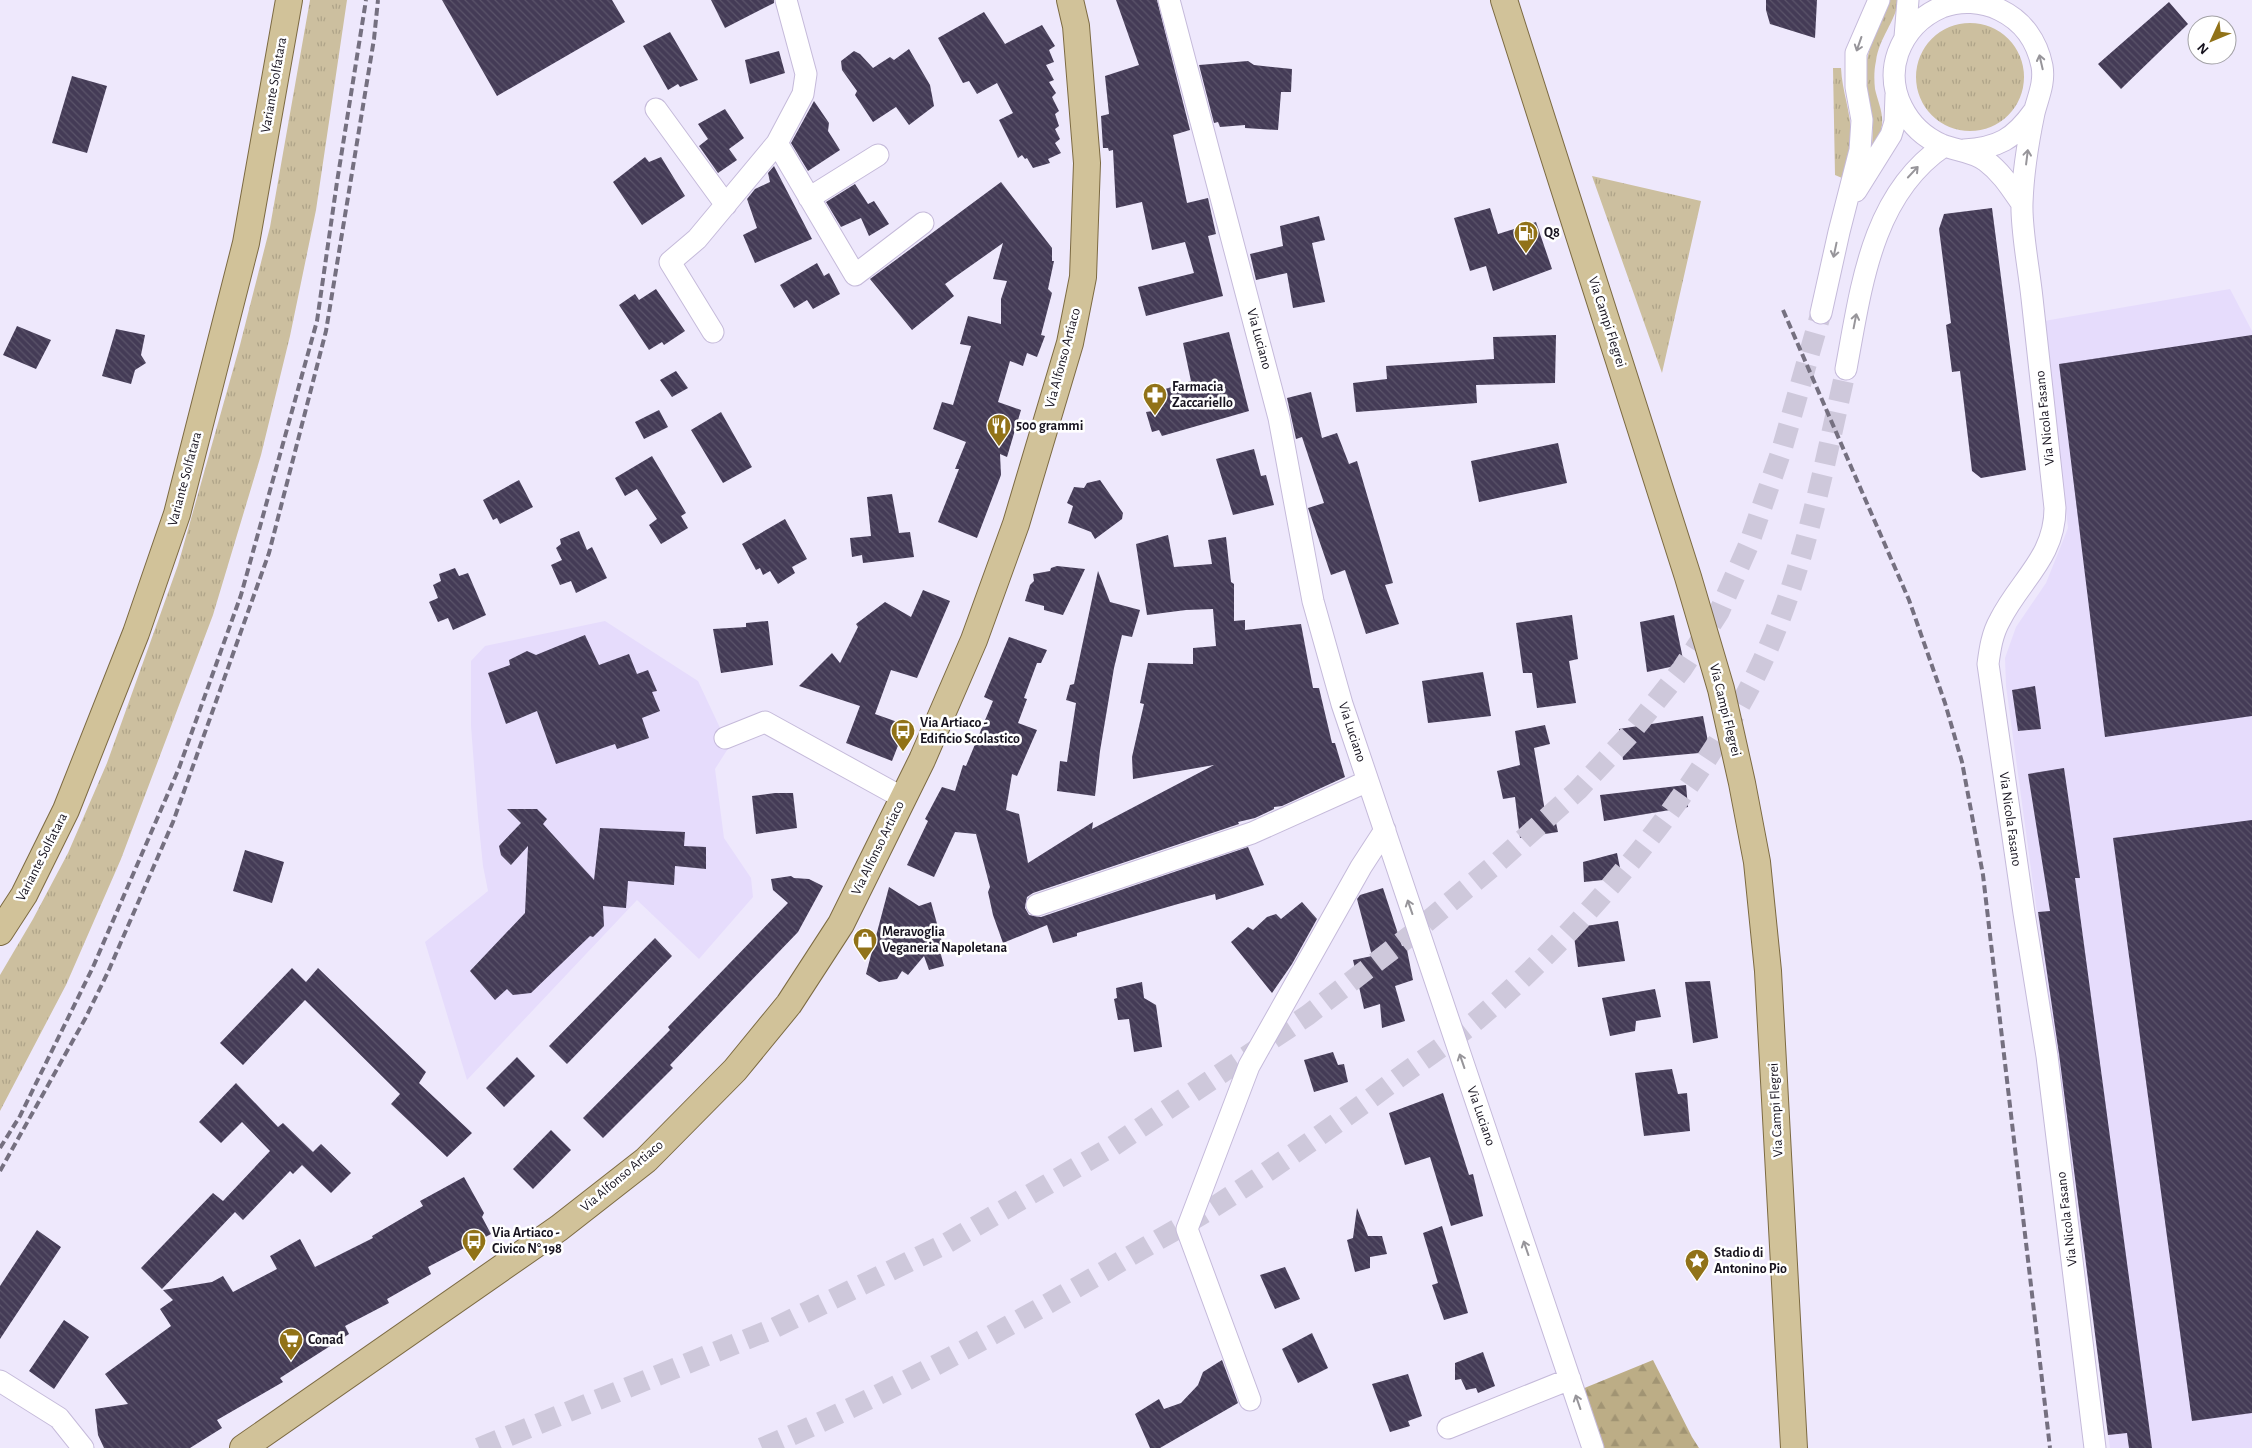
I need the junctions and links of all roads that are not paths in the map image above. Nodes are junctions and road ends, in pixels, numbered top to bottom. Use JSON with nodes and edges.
{"nodes":[{"id":1,"x":289,"y":0,"type":"edge"},
{"id":2,"x":786,"y":0,"type":"edge"},
{"id":3,"x":1070,"y":0,"type":"edge"},
{"id":4,"x":1168,"y":0,"type":"edge"},
{"id":5,"x":1504,"y":0,"type":"edge"},
{"id":6,"x":1879,"y":0,"type":"edge"},
{"id":7,"x":1908,"y":0,"type":"edge"},
{"id":8,"x":1969,"y":1,"type":"edge"},
{"id":9,"x":1905,"y":37,"type":"junction"},
{"id":10,"x":1896,"y":92,"type":"junction"},
{"id":11,"x":656,"y":109,"type":"dead end"},
{"id":12,"x":2035,"y":109,"type":"junction"},
{"id":13,"x":778,"y":143,"type":"junction"},
{"id":14,"x":1954,"y":148,"type":"junction"},
{"id":15,"x":878,"y":155,"type":"dead end"},
{"id":16,"x":809,"y":198,"type":"junction"},
{"id":17,"x":1848,"y":203,"type":"junction"},
{"id":18,"x":2022,"y":204,"type":"junction"},
{"id":19,"x":726,"y":205,"type":"junction"},
{"id":20,"x":923,"y":223,"type":"dead end"},
{"id":21,"x":1821,"y":313,"type":"tunnel mouth"},
{"id":22,"x":712,"y":332,"type":"dead end"},
{"id":23,"x":1846,"y":369,"type":"tunnel mouth"},
{"id":24,"x":725,"y":738,"type":"dead end"},
{"id":25,"x":1368,"y":781,"type":"junction"},
{"id":26,"x":903,"y":798,"type":"junction"},
{"id":27,"x":1385,"y":830,"type":"junction"},
{"id":28,"x":1037,"y":905,"type":"dead end"},
{"id":29,"x":0,"y":932,"type":"edge"},
{"id":30,"x":1570,"y":1379,"type":"junction"},
{"id":31,"x":0,"y":1381,"type":"edge"},
{"id":32,"x":1250,"y":1400,"type":"dead end"},
{"id":33,"x":1448,"y":1428,"type":"dead end"},
{"id":34,"x":83,"y":1448,"type":"edge"},
{"id":35,"x":243,"y":1448,"type":"edge"},
{"id":36,"x":1593,"y":1448,"type":"edge"},
{"id":37,"x":1794,"y":1448,"type":"edge"},
{"id":38,"x":2095,"y":1448,"type":"edge"}],
"edges":[{"from":1,"to":29,"type":"main road","name":"Variante Solfatara"},
{"from":2,"to":13,"type":"street"},
{"from":3,"to":26,"type":"main road","name":"Via Alfonso Artiaco"},
{"from":4,"to":25,"type":"street","name":"Via Luciano"},
{"from":5,"to":37,"type":"main road","name":"Via Campi Flegrei"},
{"from":6,"to":17,"type":"street","one_way":true},
{"from":7,"to":9,"type":"street"},
{"from":8,"to":9,"type":"street"},
{"from":12,"to":8,"type":"street","one_way":true},
{"from":9,"to":10,"type":"street"},
{"from":10,"to":14,"type":"street"},
{"from":10,"to":17,"type":"street"},
{"from":11,"to":19,"type":"street"},
{"from":12,"to":14,"type":"street"},
{"from":18,"to":12,"type":"street","one_way":true},
{"from":13,"to":16,"type":"street"},
{"from":13,"to":19,"type":"street"},
{"from":14,"to":18,"type":"street"},
{"from":23,"to":14,"type":"street","one_way":true},
{"from":15,"to":16,"type":"street"},
{"from":16,"to":20,"type":"street"},
{"from":17,"to":21,"type":"street","one_way":true},
{"from":18,"to":38,"type":"street","name":"Via Nicola Fasano"},
{"from":19,"to":22,"type":"street"},
{"from":24,"to":26,"type":"street"},
{"from":25,"to":27,"type":"street","name":"Via Luciano"},
{"from":25,"to":28,"type":"street"},
{"from":26,"to":35,"type":"main road","name":"Via Alfonso Artiaco"},
{"from":30,"to":27,"type":"street","name":"Via Luciano","one_way":true},
{"from":27,"to":32,"type":"street"},
{"from":30,"to":33,"type":"street"},
{"from":36,"to":30,"type":"street","name":"Via Luciano","one_way":true},
{"from":31,"to":34,"type":"street"}]}
